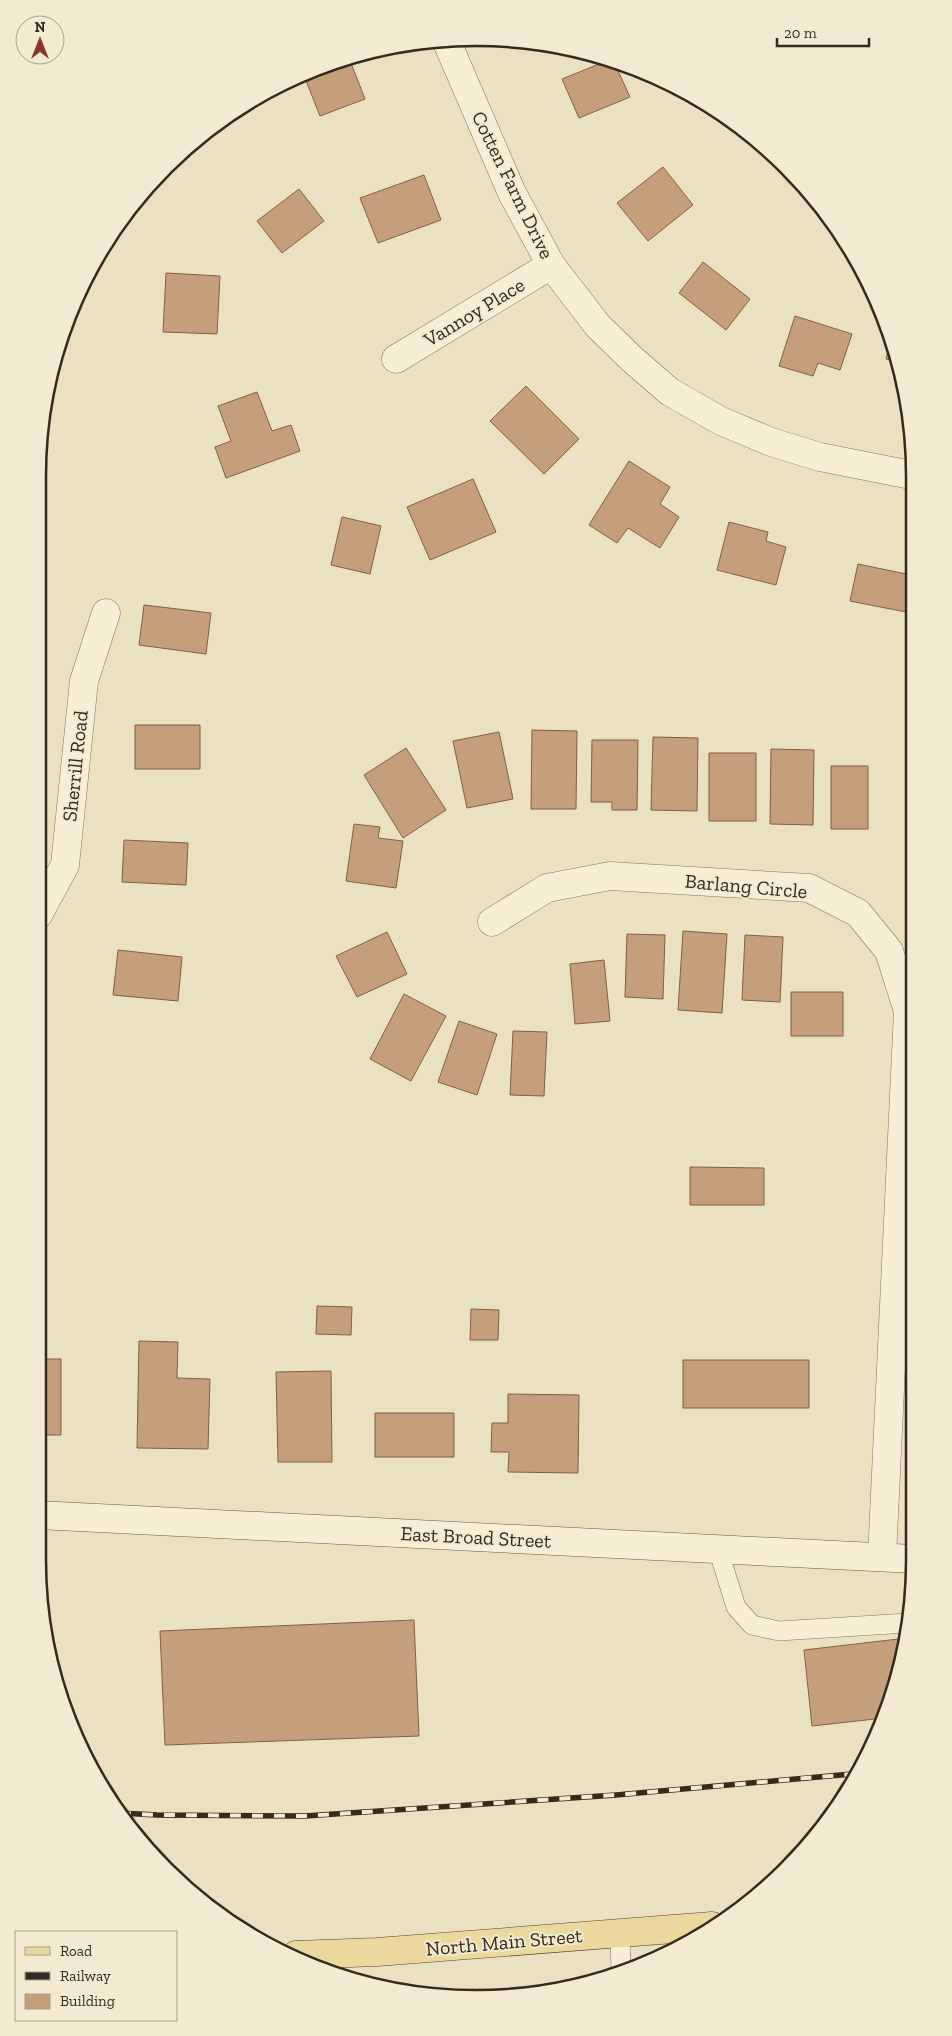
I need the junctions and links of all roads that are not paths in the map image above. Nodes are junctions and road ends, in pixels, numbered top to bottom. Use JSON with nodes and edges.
{"nodes":[{"id":1,"x":449,"y":47,"type":"edge"},
{"id":2,"x":551,"y":265,"type":"junction"},
{"id":3,"x":396,"y":359,"type":"dead end"},
{"id":4,"x":906,"y":474,"type":"edge"},
{"id":5,"x":106,"y":613,"type":"dead end"},
{"id":6,"x":46,"y":900,"type":"edge"},
{"id":7,"x":492,"y":922,"type":"dead end"},
{"id":8,"x":906,"y":1005,"type":"edge"},
{"id":9,"x":906,"y":1053,"type":"edge"},
{"id":10,"x":46,"y":1515,"type":"edge"},
{"id":11,"x":718,"y":1549,"type":"junction"},
{"id":12,"x":882,"y":1557,"type":"junction"},
{"id":13,"x":906,"y":1558,"type":"edge"},
{"id":14,"x":901,"y":1623,"type":"edge"},
{"id":15,"x":699,"y":1927,"type":"edge"},
{"id":16,"x":620,"y":1933,"type":"junction"},
{"id":17,"x":307,"y":1955,"type":"edge"},
{"id":18,"x":621,"y":1964,"type":"edge"}],
"edges":[{"from":1,"to":2,"type":"street","name":"Cotten Farm Drive"},
{"from":2,"to":3,"type":"street","name":"Vannoy Place"},
{"from":2,"to":4,"type":"street","name":"Cotten Farm Drive"},
{"from":5,"to":6,"type":"street","name":"Sherrill Road"},
{"from":7,"to":8,"type":"street","name":"Barlang Circle"},
{"from":9,"to":12,"type":"street","name":"Barlang Circle"},
{"from":10,"to":11,"type":"street","name":"East Broad Street"},
{"from":11,"to":12,"type":"street","name":"East Broad Street"},
{"from":11,"to":14,"type":"lane"},
{"from":12,"to":13,"type":"street","name":"East Broad Street"},
{"from":15,"to":16,"type":"main road","name":"North Main Street"},
{"from":16,"to":17,"type":"main road","name":"North Main Street"},
{"from":16,"to":18,"type":"lane"}]}
